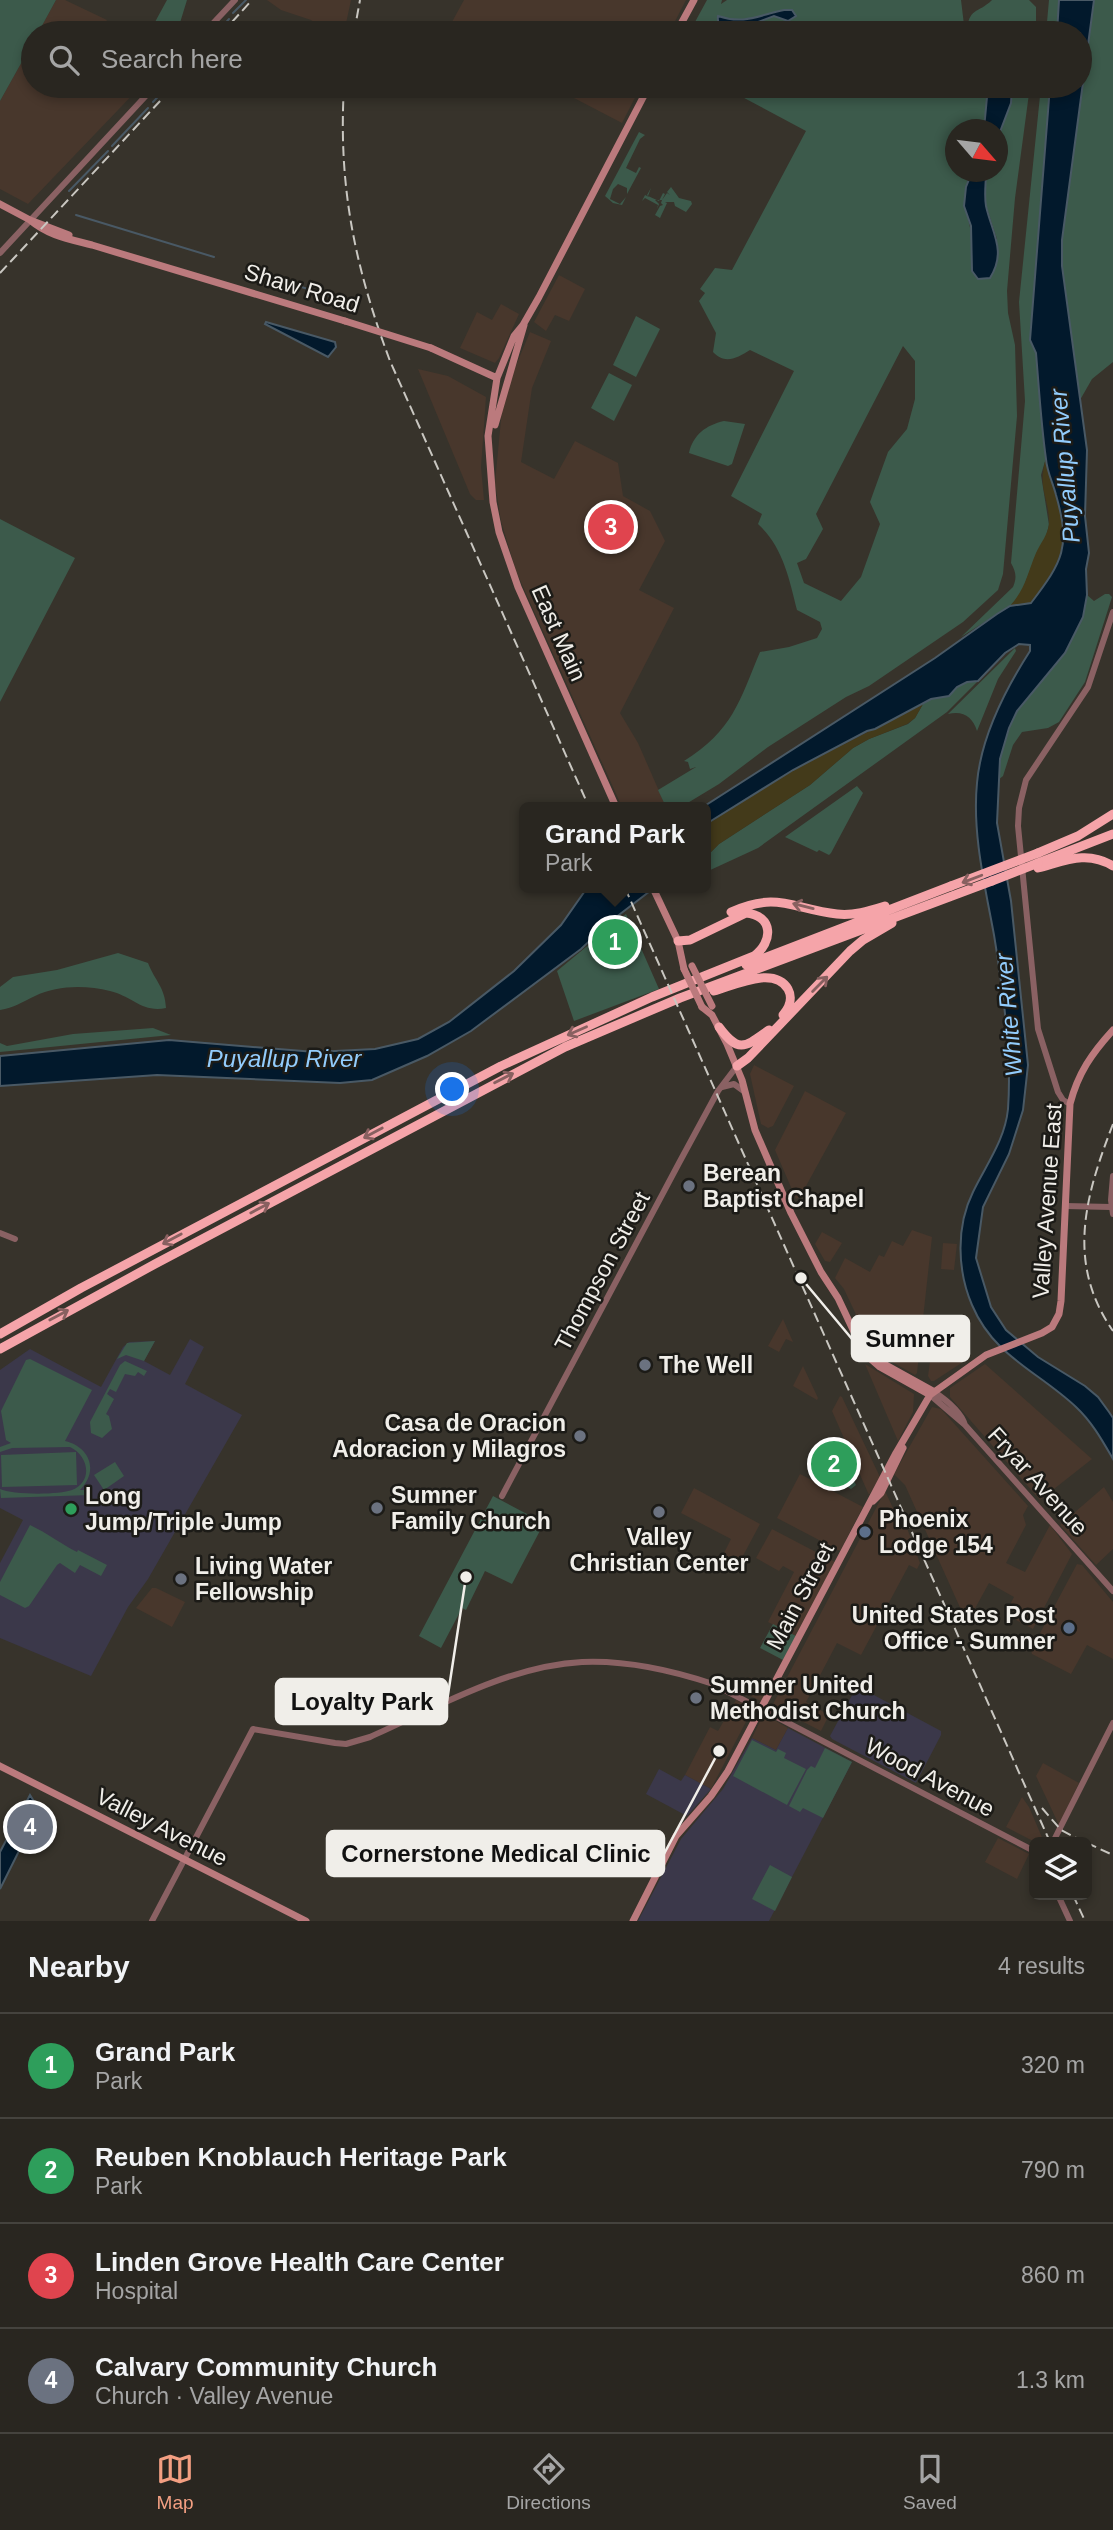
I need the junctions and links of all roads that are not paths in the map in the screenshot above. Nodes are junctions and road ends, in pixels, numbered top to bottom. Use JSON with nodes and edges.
{"nodes":[{"id":1,"x":235,"y":0,"type":"edge"},
{"id":2,"x":694,"y":0,"type":"edge"},
{"id":3,"x":215,"y":21,"type":"edge"},
{"id":4,"x":683,"y":21,"type":"edge"},
{"id":5,"x":144,"y":98,"type":"edge"},
{"id":6,"x":643,"y":98,"type":"edge"},
{"id":7,"x":0,"y":204,"type":"edge"},
{"id":8,"x":30,"y":220,"type":"junction"},
{"id":9,"x":0,"y":253,"type":"edge"},
{"id":10,"x":539,"y":297,"type":"junction"},
{"id":11,"x":518,"y":345,"type":"junction"},
{"id":12,"x":497,"y":378,"type":"junction"},
{"id":13,"x":495,"y":425,"type":"junction"},
{"id":14,"x":489,"y":468,"type":"junction"},
{"id":15,"x":1113,"y":612,"type":"edge"},
{"id":16,"x":614,"y":802,"type":"edge"},
{"id":17,"x":1113,"y":811,"type":"edge"},
{"id":18,"x":1113,"y":834,"type":"edge"},
{"id":19,"x":1038,"y":861,"type":"junction"},
{"id":20,"x":1113,"y":866,"type":"edge"},
{"id":21,"x":940,"y":891,"type":"junction"},
{"id":22,"x":952,"y":891,"type":"junction"},
{"id":23,"x":655,"y":893,"type":"edge"},
{"id":24,"x":933,"y":904,"type":"junction"},
{"id":25,"x":680,"y":946,"type":"junction"},
{"id":26,"x":688,"y":967,"type":"junction"},
{"id":27,"x":680,"y":998,"type":"junction"},
{"id":28,"x":639,"y":1003,"type":"junction"},
{"id":29,"x":712,"y":1010,"type":"junction"},
{"id":30,"x":719,"y":1027,"type":"junction"},
{"id":31,"x":769,"y":1030,"type":"junction"},
{"id":32,"x":1113,"y":1030,"type":"edge"},
{"id":33,"x":737,"y":1066,"type":"junction"},
{"id":34,"x":718,"y":1091,"type":"junction"},
{"id":35,"x":745,"y":1092,"type":"junction"},
{"id":36,"x":1070,"y":1104,"type":"junction"},
{"id":37,"x":1113,"y":1176,"type":"edge"},
{"id":38,"x":1065,"y":1206,"type":"junction"},
{"id":39,"x":1112,"y":1210,"type":"edge"},
{"id":40,"x":0,"y":1233,"type":"edge"},
{"id":41,"x":15,"y":1239,"type":"dead end"},
{"id":42,"x":0,"y":1334,"type":"edge"},
{"id":43,"x":0,"y":1349,"type":"edge"},
{"id":44,"x":928,"y":1391,"type":"junction"},
{"id":45,"x":502,"y":1496,"type":"dead end"},
{"id":46,"x":1113,"y":1591,"type":"edge"},
{"id":47,"x":762,"y":1708,"type":"junction"},
{"id":48,"x":1113,"y":1723,"type":"edge"},
{"id":49,"x":0,"y":1766,"type":"edge"},
{"id":50,"x":1056,"y":1837,"type":"edge"},
{"id":51,"x":1029,"y":1848,"type":"edge"},
{"id":52,"x":184,"y":1860,"type":"junction"},
{"id":53,"x":1060,"y":1900,"type":"edge"},
{"id":54,"x":152,"y":1921,"type":"edge"},
{"id":55,"x":306,"y":1921,"type":"edge"},
{"id":56,"x":633,"y":1921,"type":"edge"},
{"id":57,"x":1070,"y":1921,"type":"edge"}],
"edges":[{"from":1,"to":3,"type":"street"},
{"from":2,"to":4,"type":"main road"},
{"from":5,"to":8,"type":"street"},
{"from":6,"to":10,"type":"main road","name":"East Main"},
{"from":7,"to":8,"type":"main road","name":"Shaw Road"},
{"from":8,"to":9,"type":"street"},
{"from":8,"to":12,"type":"main road","name":"Shaw Road","bridge":true},
{"from":10,"to":11,"type":"main road","name":"East Main"},
{"from":10,"to":12,"type":"main road","name":"East Main"},
{"from":11,"to":12,"type":"main road","name":"East Main"},
{"from":11,"to":13,"type":"main road","name":"East Main"},
{"from":12,"to":13,"type":"main road","name":"East Main"},
{"from":12,"to":14,"type":"main road","name":"East Main"},
{"from":13,"to":14,"type":"main road","name":"East Main"},
{"from":14,"to":16,"type":"main road","name":"East Main"},
{"from":15,"to":36,"type":"street"},
{"from":17,"to":19,"type":"highway"},
{"from":18,"to":19,"type":"highway"},
{"from":19,"to":20,"type":"highway"},
{"from":19,"to":22,"type":"highway","one_way":true,"bridge":true},
{"from":19,"to":22,"type":"highway","bridge":true},
{"from":21,"to":22,"type":"highway"},
{"from":21,"to":25,"type":"highway","one_way":true},
{"from":21,"to":28,"type":"highway"},
{"from":22,"to":24,"type":"highway"},
{"from":23,"to":25,"type":"main road"},
{"from":24,"to":27,"type":"highway"},
{"from":33,"to":24,"type":"highway","one_way":true},
{"from":25,"to":26,"type":"main road"},
{"from":25,"to":28,"type":"highway"},
{"from":26,"to":29,"type":"main road","bridge":true},
{"from":26,"to":29,"type":"main road","bridge":true},
{"from":27,"to":31,"type":"highway"},
{"from":43,"to":27,"type":"highway","one_way":true},
{"from":28,"to":42,"type":"highway","one_way":true},
{"from":29,"to":30,"type":"main road"},
{"from":30,"to":31,"type":"highway"},
{"from":30,"to":33,"type":"main road"},
{"from":31,"to":33,"type":"highway"},
{"from":32,"to":36,"type":"main road","name":"Valley Avenue East"},
{"from":33,"to":34,"type":"street","name":"Thompson Street"},
{"from":33,"to":35,"type":"main road"},
{"from":34,"to":35,"type":"street"},
{"from":34,"to":45,"type":"street","name":"Thompson Street"},
{"from":35,"to":44,"type":"main road"},
{"from":36,"to":38,"type":"main road","name":"Valley Avenue East"},
{"from":37,"to":39,"type":"street"},
{"from":38,"to":39,"type":"street"},
{"from":38,"to":44,"type":"main road","name":"Valley Avenue East"},
{"from":40,"to":41,"type":"street"},
{"from":44,"to":46,"type":"street","name":"Fryar Avenue"},
{"from":44,"to":47,"type":"main road","name":"Main Street"},
{"from":47,"to":51,"type":"street","name":"Wood Avenue"},
{"from":47,"to":52,"type":"street","name":"Wood Avenue"},
{"from":47,"to":56,"type":"main road","name":"Main Street"},
{"from":48,"to":50,"type":"street"},
{"from":49,"to":52,"type":"main road","name":"Valley Avenue"},
{"from":52,"to":54,"type":"street"},
{"from":52,"to":55,"type":"main road","name":"Valley Avenue"},
{"from":53,"to":57,"type":"street"}]}
